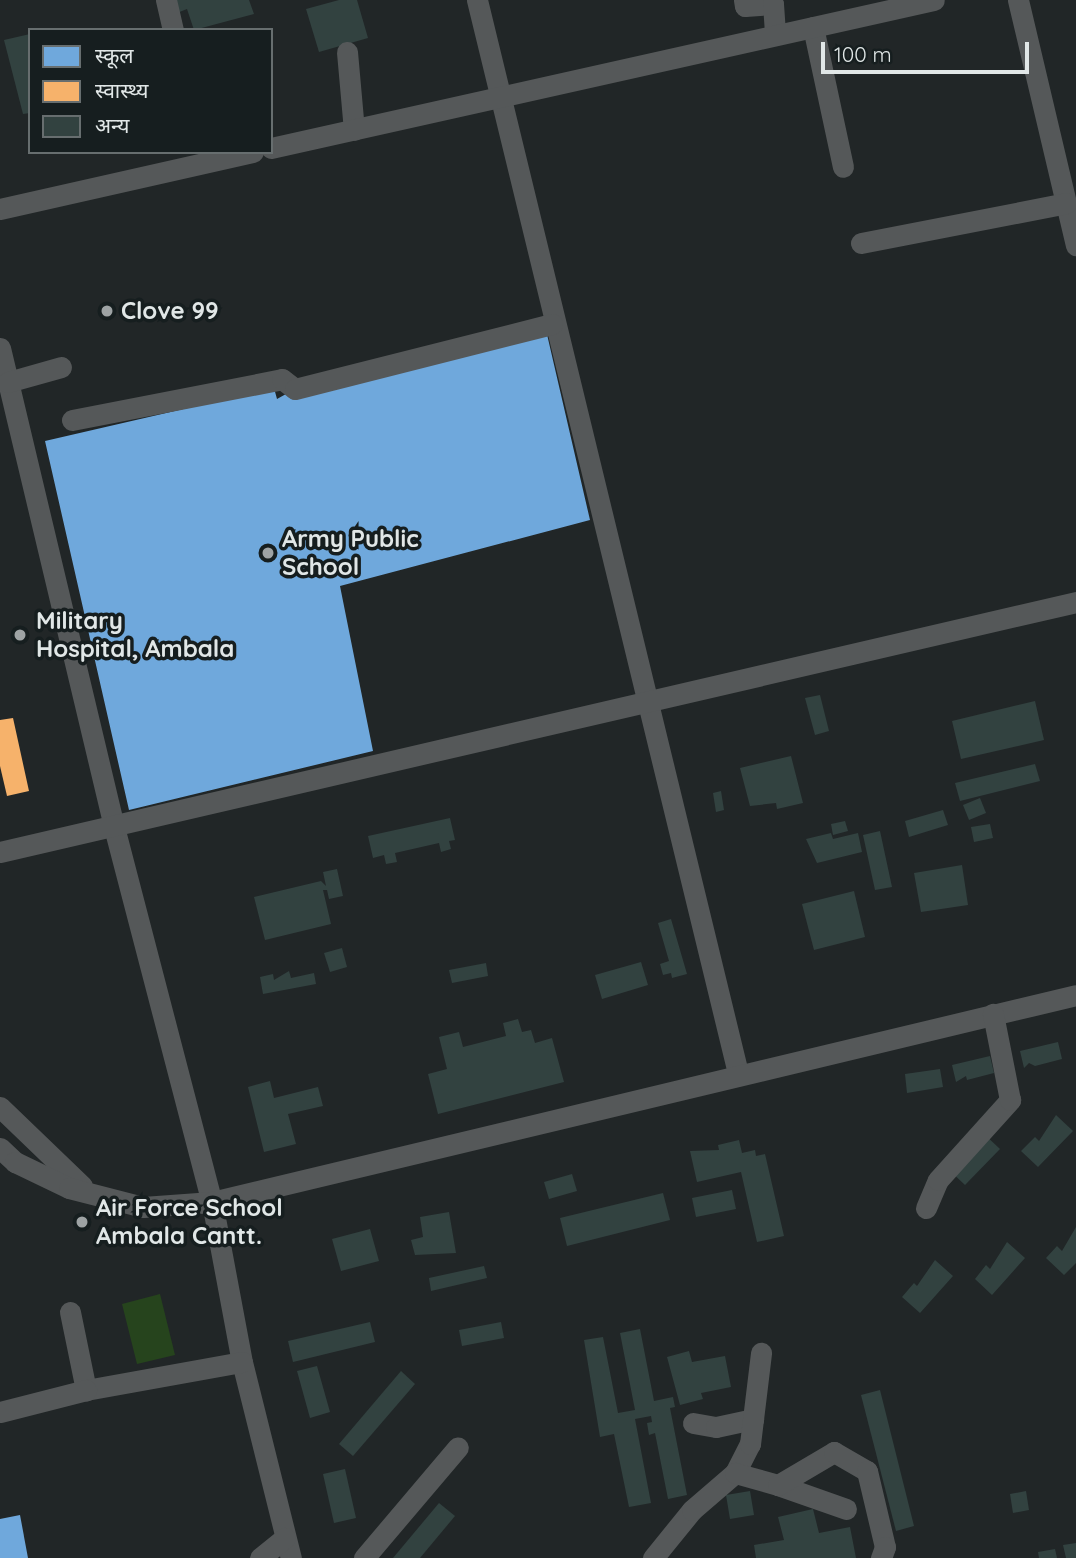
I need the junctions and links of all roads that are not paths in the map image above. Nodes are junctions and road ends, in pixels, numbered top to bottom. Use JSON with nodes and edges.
{"nodes":[{"id":1,"x":166,"y":0,"type":"edge"},
{"id":2,"x":477,"y":0,"type":"edge"},
{"id":3,"x":744,"y":0,"type":"edge"},
{"id":4,"x":934,"y":0,"type":"edge"},
{"id":5,"x":1018,"y":0,"type":"edge"},
{"id":6,"x":813,"y":27,"type":"junction"},
{"id":7,"x":173,"y":28,"type":"edge"},
{"id":8,"x":775,"y":36,"type":"junction"},
{"id":9,"x":347,"y":52,"type":"dead end"},
{"id":10,"x":500,"y":97,"type":"junction"},
{"id":11,"x":354,"y":130,"type":"junction"},
{"id":12,"x":273,"y":148,"type":"edge"},
{"id":13,"x":235,"y":154,"type":"edge"},
{"id":14,"x":200,"y":158,"type":"edge"},
{"id":15,"x":843,"y":167,"type":"dead end"},
{"id":16,"x":1066,"y":203,"type":"junction"},
{"id":17,"x":0,"y":209,"type":"edge"},
{"id":18,"x":861,"y":243,"type":"dead end"},
{"id":19,"x":1076,"y":245,"type":"edge"},
{"id":20,"x":552,"y":324,"type":"junction"},
{"id":21,"x":0,"y":348,"type":"edge"},
{"id":22,"x":61,"y":367,"type":"dead end"},
{"id":23,"x":8,"y":382,"type":"junction"},
{"id":24,"x":72,"y":421,"type":"dead end"},
{"id":25,"x":1076,"y":602,"type":"edge"},
{"id":26,"x":645,"y":703,"type":"junction"},
{"id":27,"x":114,"y":827,"type":"junction"},
{"id":28,"x":0,"y":852,"type":"edge"},
{"id":29,"x":1076,"y":995,"type":"edge"},
{"id":30,"x":993,"y":1014,"type":"junction"},
{"id":31,"x":738,"y":1073,"type":"junction"},
{"id":32,"x":0,"y":1107,"type":"edge"},
{"id":33,"x":0,"y":1148,"type":"edge"},
{"id":34,"x":93,"y":1194,"type":"junction"},
{"id":35,"x":212,"y":1202,"type":"junction"},
{"id":36,"x":926,"y":1208,"type":"dead end"},
{"id":37,"x":70,"y":1311,"type":"dead end"},
{"id":38,"x":761,"y":1353,"type":"dead end"},
{"id":39,"x":242,"y":1362,"type":"junction"},
{"id":40,"x":86,"y":1390,"type":"junction"},
{"id":41,"x":0,"y":1412,"type":"edge"},
{"id":42,"x":753,"y":1419,"type":"junction"},
{"id":43,"x":693,"y":1423,"type":"dead end"},
{"id":44,"x":458,"y":1447,"type":"dead end"},
{"id":45,"x":735,"y":1473,"type":"junction"},
{"id":46,"x":778,"y":1485,"type":"junction"},
{"id":47,"x":846,"y":1508,"type":"dead end"},
{"id":48,"x":288,"y":1548,"type":"edge"},
{"id":49,"x":260,"y":1558,"type":"edge"},
{"id":50,"x":365,"y":1558,"type":"edge"},
{"id":51,"x":653,"y":1558,"type":"edge"},
{"id":52,"x":881,"y":1558,"type":"edge"}],
"edges":[{"from":1,"to":7,"type":"street"},
{"from":2,"to":10,"type":"street"},
{"from":3,"to":8,"type":"street"},
{"from":4,"to":6,"type":"street"},
{"from":5,"to":16,"type":"street"},
{"from":6,"to":8,"type":"street"},
{"from":6,"to":15,"type":"street"},
{"from":8,"to":10,"type":"street"},
{"from":9,"to":11,"type":"street"},
{"from":10,"to":11,"type":"street"},
{"from":10,"to":20,"type":"street"},
{"from":11,"to":12,"type":"street"},
{"from":13,"to":14,"type":"street"},
{"from":14,"to":17,"type":"street"},
{"from":16,"to":18,"type":"street"},
{"from":16,"to":19,"type":"street"},
{"from":20,"to":24,"type":"street"},
{"from":20,"to":26,"type":"street"},
{"from":21,"to":23,"type":"street"},
{"from":22,"to":23,"type":"street"},
{"from":23,"to":27,"type":"street"},
{"from":25,"to":26,"type":"street"},
{"from":26,"to":27,"type":"street"},
{"from":26,"to":31,"type":"street"},
{"from":27,"to":28,"type":"street"},
{"from":27,"to":35,"type":"street"},
{"from":29,"to":30,"type":"street"},
{"from":30,"to":31,"type":"street"},
{"from":30,"to":36,"type":"street"},
{"from":31,"to":35,"type":"street"},
{"from":32,"to":34,"type":"street"},
{"from":33,"to":34,"type":"street"},
{"from":34,"to":35,"type":"street"},
{"from":35,"to":39,"type":"street"},
{"from":37,"to":40,"type":"street"},
{"from":38,"to":42,"type":"street"},
{"from":39,"to":40,"type":"street"},
{"from":39,"to":48,"type":"street"},
{"from":40,"to":41,"type":"street"},
{"from":42,"to":43,"type":"street"},
{"from":42,"to":45,"type":"street"},
{"from":44,"to":50,"type":"street"},
{"from":45,"to":46,"type":"street"},
{"from":45,"to":51,"type":"street"},
{"from":46,"to":47,"type":"street"},
{"from":46,"to":52,"type":"street"},
{"from":48,"to":49,"type":"street"}]}
